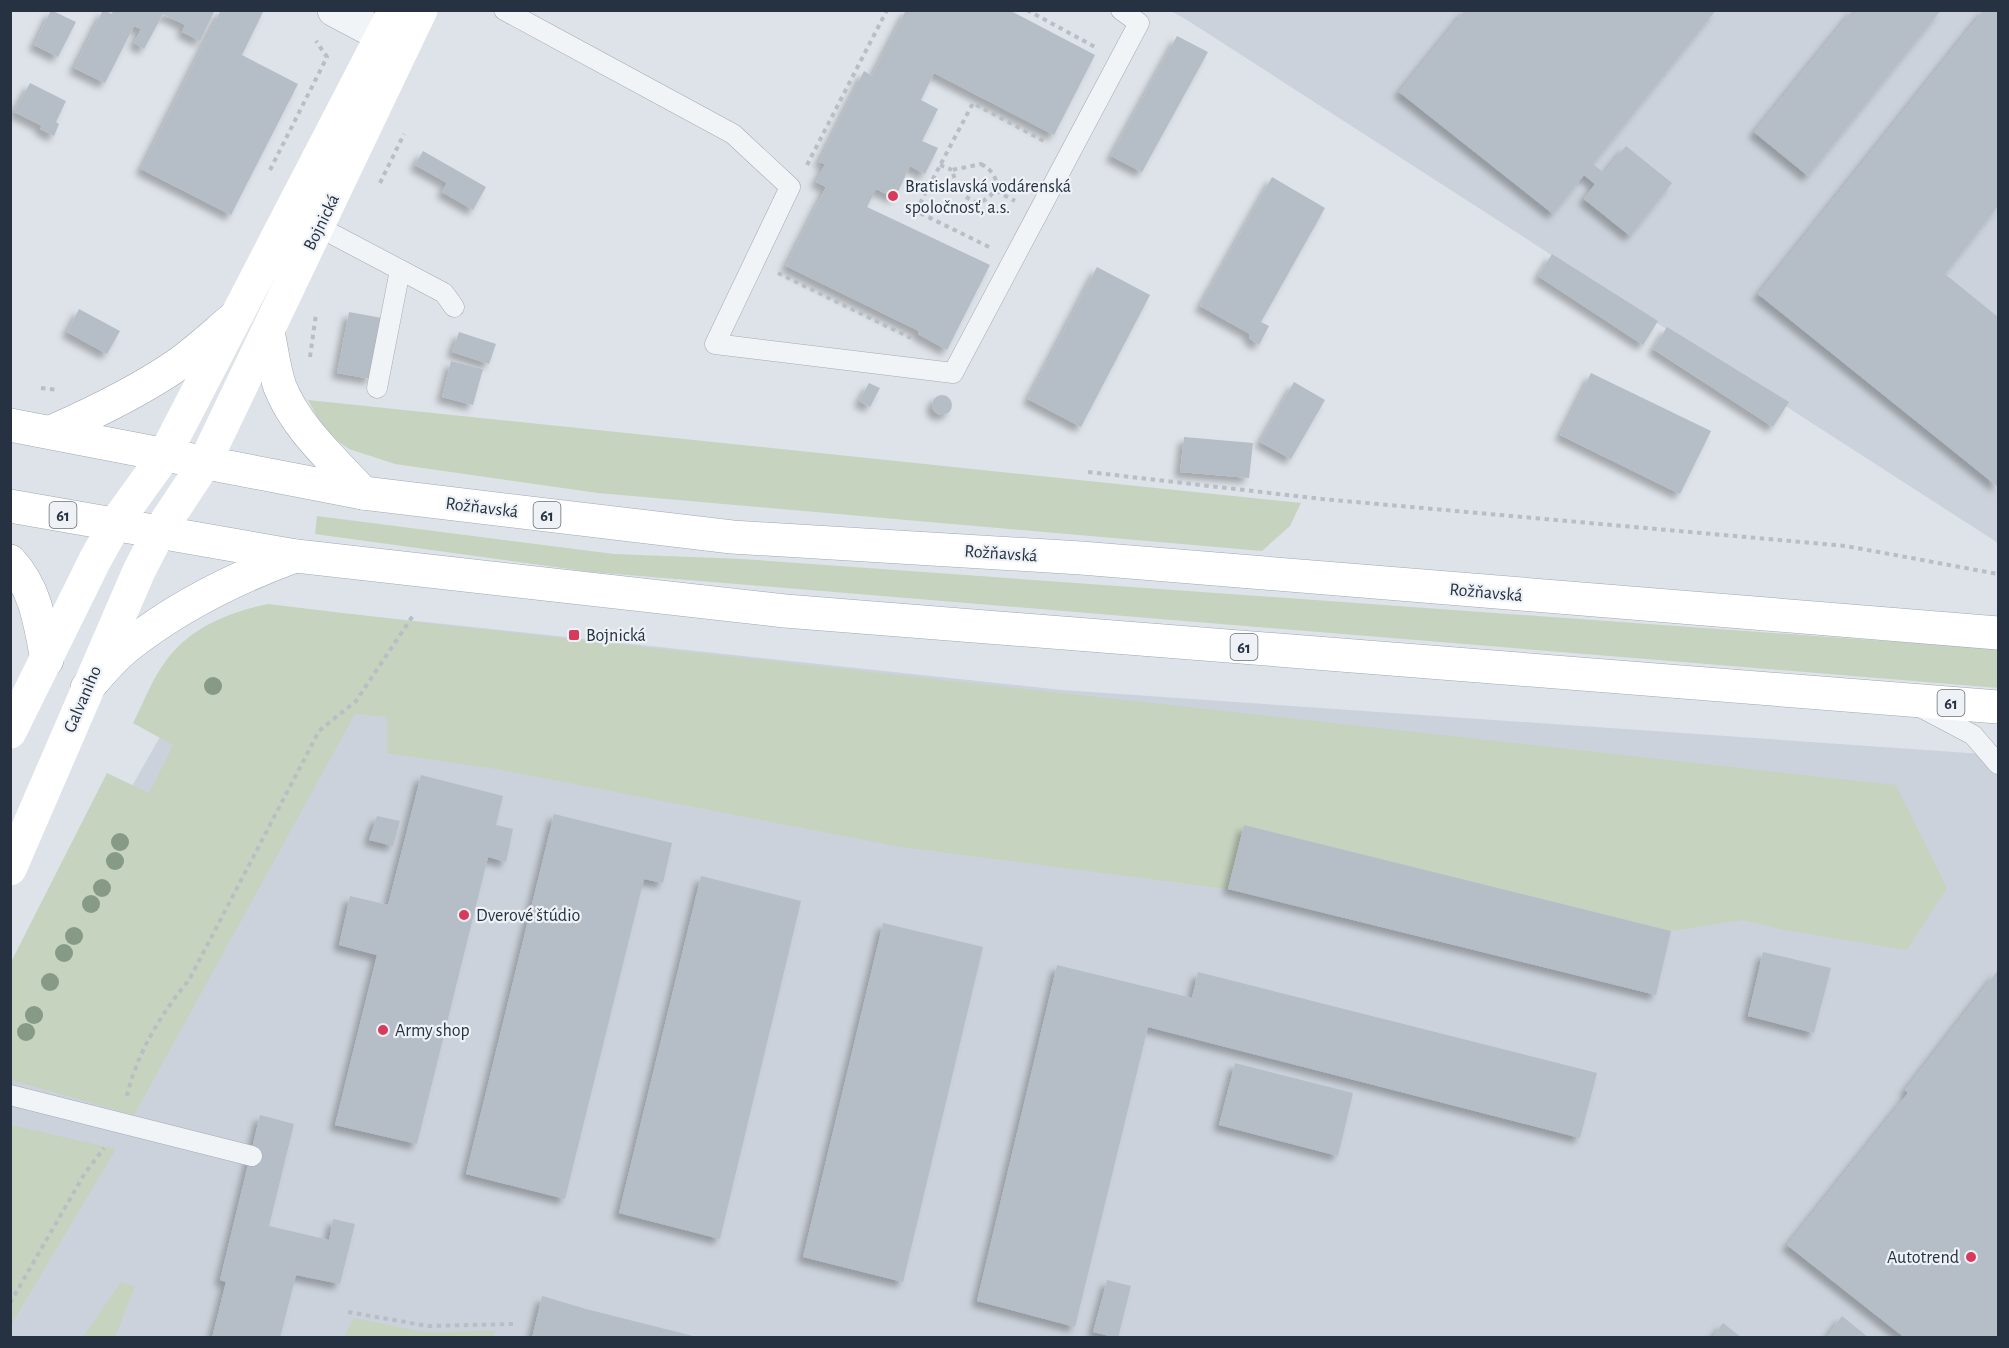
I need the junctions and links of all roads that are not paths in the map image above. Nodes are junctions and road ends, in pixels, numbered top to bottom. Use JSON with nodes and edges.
{"nodes":[{"id":1,"x":334,"y":10,"type":"edge"},
{"id":2,"x":421,"y":10,"type":"edge"},
{"id":3,"x":504,"y":10,"type":"edge"},
{"id":4,"x":1121,"y":10,"type":"edge"},
{"id":5,"x":389,"y":23,"type":"edge"},
{"id":6,"x":319,"y":227,"type":"junction"},
{"id":7,"x":400,"y":270,"type":"junction"},
{"id":8,"x":454,"y":307,"type":"dead end"},
{"id":9,"x":234,"y":318,"type":"junction"},
{"id":10,"x":268,"y":332,"type":"junction"},
{"id":11,"x":376,"y":388,"type":"dead end"},
{"id":12,"x":10,"y":425,"type":"edge"},
{"id":13,"x":51,"y":432,"type":"junction"},
{"id":14,"x":164,"y":456,"type":"junction"},
{"id":15,"x":204,"y":464,"type":"junction"},
{"id":16,"x":363,"y":493,"type":"junction"},
{"id":17,"x":10,"y":506,"type":"edge"},
{"id":18,"x":115,"y":524,"type":"junction"},
{"id":19,"x":159,"y":532,"type":"junction"},
{"id":20,"x":296,"y":556,"type":"junction"},
{"id":21,"x":10,"y":561,"type":"edge"},
{"id":22,"x":1998,"y":633,"type":"edge"},
{"id":23,"x":46,"y":660,"type":"junction"},
{"id":24,"x":87,"y":688,"type":"junction"},
{"id":25,"x":1904,"y":699,"type":"junction"},
{"id":26,"x":1998,"y":707,"type":"edge"},
{"id":27,"x":10,"y":732,"type":"edge"},
{"id":28,"x":1998,"y":764,"type":"edge"},
{"id":29,"x":10,"y":869,"type":"edge"},
{"id":30,"x":10,"y":1095,"type":"edge"},
{"id":31,"x":252,"y":1156,"type":"dead end"}],
"edges":[{"from":1,"to":5,"type":"street"},
{"from":2,"to":6,"type":"main road","name":"Bojnická"},
{"from":3,"to":4,"type":"lane"},
{"from":5,"to":9,"type":"main road","name":"Bojnická"},
{"from":6,"to":7,"type":"lane"},
{"from":6,"to":10,"type":"main road","name":"Bojnická"},
{"from":7,"to":8,"type":"lane"},
{"from":7,"to":11,"type":"lane"},
{"from":9,"to":13,"type":"main road"},
{"from":9,"to":14,"type":"main road","name":"Bojnická"},
{"from":10,"to":15,"type":"main road","name":"Bojnická"},
{"from":10,"to":16,"type":"main road"},
{"from":12,"to":13,"type":"main road","name":"Rožňavská","number":"61"},
{"from":13,"to":14,"type":"main road","name":"Rožňavská","number":"61"},
{"from":14,"to":15,"type":"main road","name":"Rožňavská","number":"61"},
{"from":14,"to":18,"type":"main road","name":"Bojnická"},
{"from":15,"to":16,"type":"main road","name":"Rožňavská","number":"61"},
{"from":15,"to":19,"type":"main road","name":"Galvaniho"},
{"from":16,"to":22,"type":"main road","name":"Rožňavská","number":"61"},
{"from":17,"to":18,"type":"main road","number":"61"},
{"from":18,"to":19,"type":"main road","number":"61"},
{"from":18,"to":23,"type":"main road"},
{"from":19,"to":20,"type":"main road","number":"61"},
{"from":19,"to":24,"type":"main road","name":"Galvaniho"},
{"from":20,"to":24,"type":"main road"},
{"from":20,"to":25,"type":"main road","number":"61"},
{"from":21,"to":23,"type":"main road"},
{"from":23,"to":27,"type":"main road"},
{"from":24,"to":29,"type":"main road","name":"Galvaniho"},
{"from":25,"to":26,"type":"main road","number":"61"},
{"from":25,"to":28,"type":"lane"},
{"from":30,"to":31,"type":"lane"}]}
